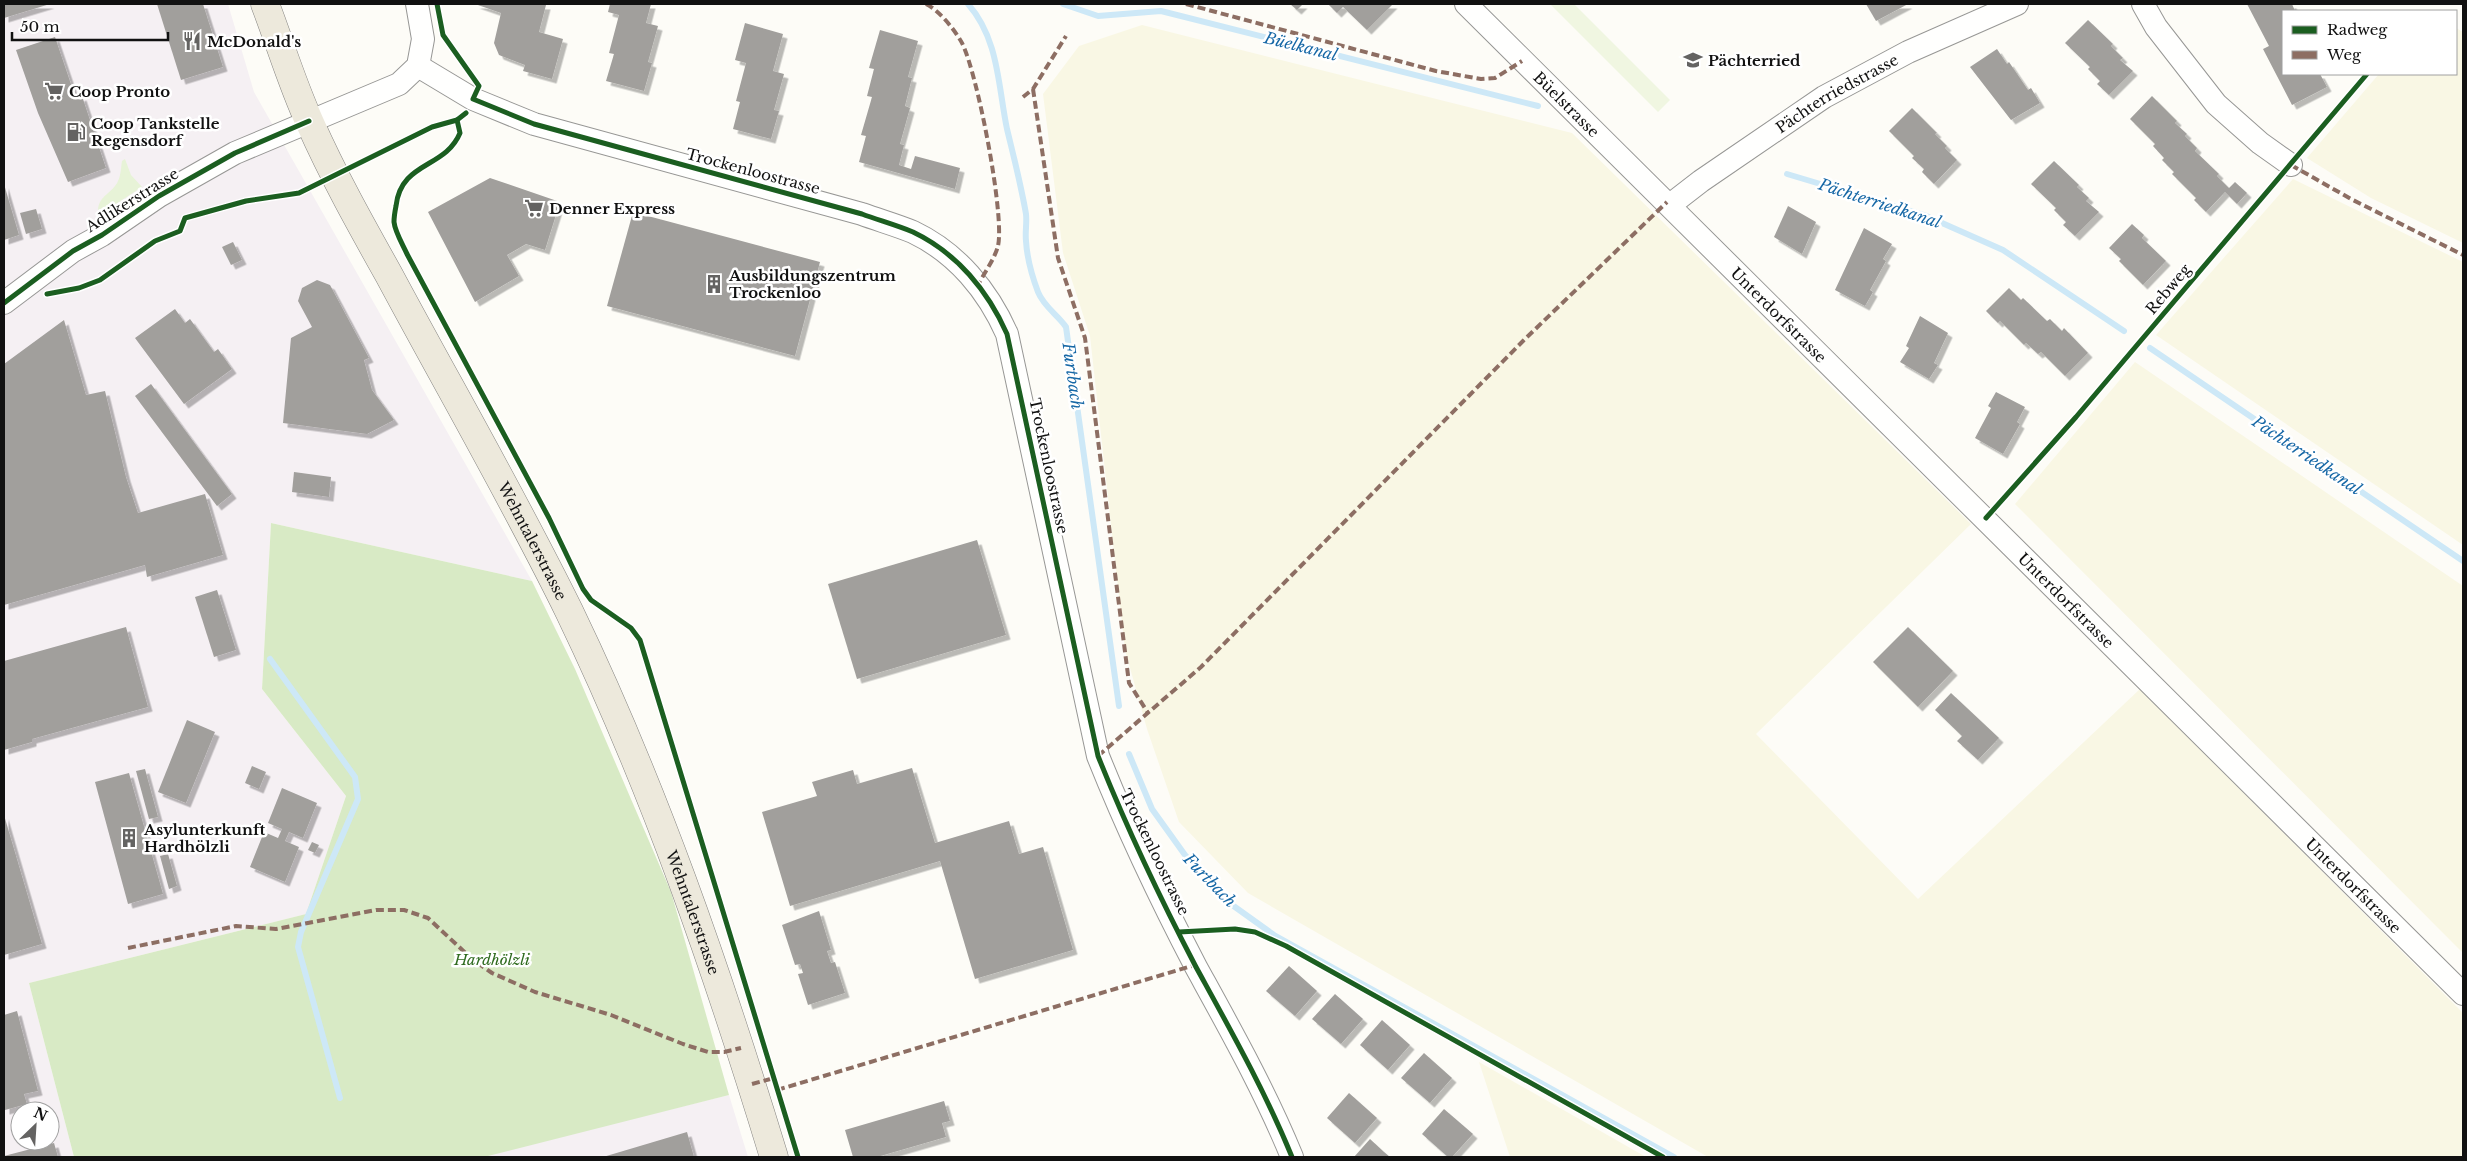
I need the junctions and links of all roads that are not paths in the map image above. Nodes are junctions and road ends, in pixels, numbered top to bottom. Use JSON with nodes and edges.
{"nodes":[{"id":1,"x":265,"y":4,"type":"edge"},
{"id":2,"x":417,"y":4,"type":"edge"},
{"id":3,"x":1466,"y":4,"type":"edge"},
{"id":4,"x":2017,"y":4,"type":"edge"},
{"id":5,"x":2143,"y":4,"type":"edge"},
{"id":6,"x":418,"y":66,"type":"junction"},
{"id":7,"x":309,"y":121,"type":"junction"},
{"id":8,"x":2291,"y":165,"type":"dead end"},
{"id":9,"x":1670,"y":205,"type":"junction"},
{"id":10,"x":4,"y":303,"type":"edge"},
{"id":11,"x":2463,"y":994,"type":"edge"},
{"id":12,"x":774,"y":1157,"type":"edge"},
{"id":13,"x":1292,"y":1157,"type":"edge"}],
"edges":[{"from":1,"to":7,"type":"main road","name":"Wehntalerstrasse"},
{"from":2,"to":6,"type":"street"},
{"from":3,"to":9,"type":"street","name":"Büelstrasse"},
{"from":4,"to":9,"type":"street","name":"Pächterriedstrasse"},
{"from":5,"to":8,"type":"street"},
{"from":6,"to":7,"type":"street"},
{"from":6,"to":13,"type":"street","name":"Trockenloostrasse"},
{"from":7,"to":10,"type":"street","name":"Adlikerstrasse"},
{"from":7,"to":12,"type":"main road","name":"Wehntalerstrasse"},
{"from":9,"to":11,"type":"street","name":"Unterdorfstrasse"}]}
